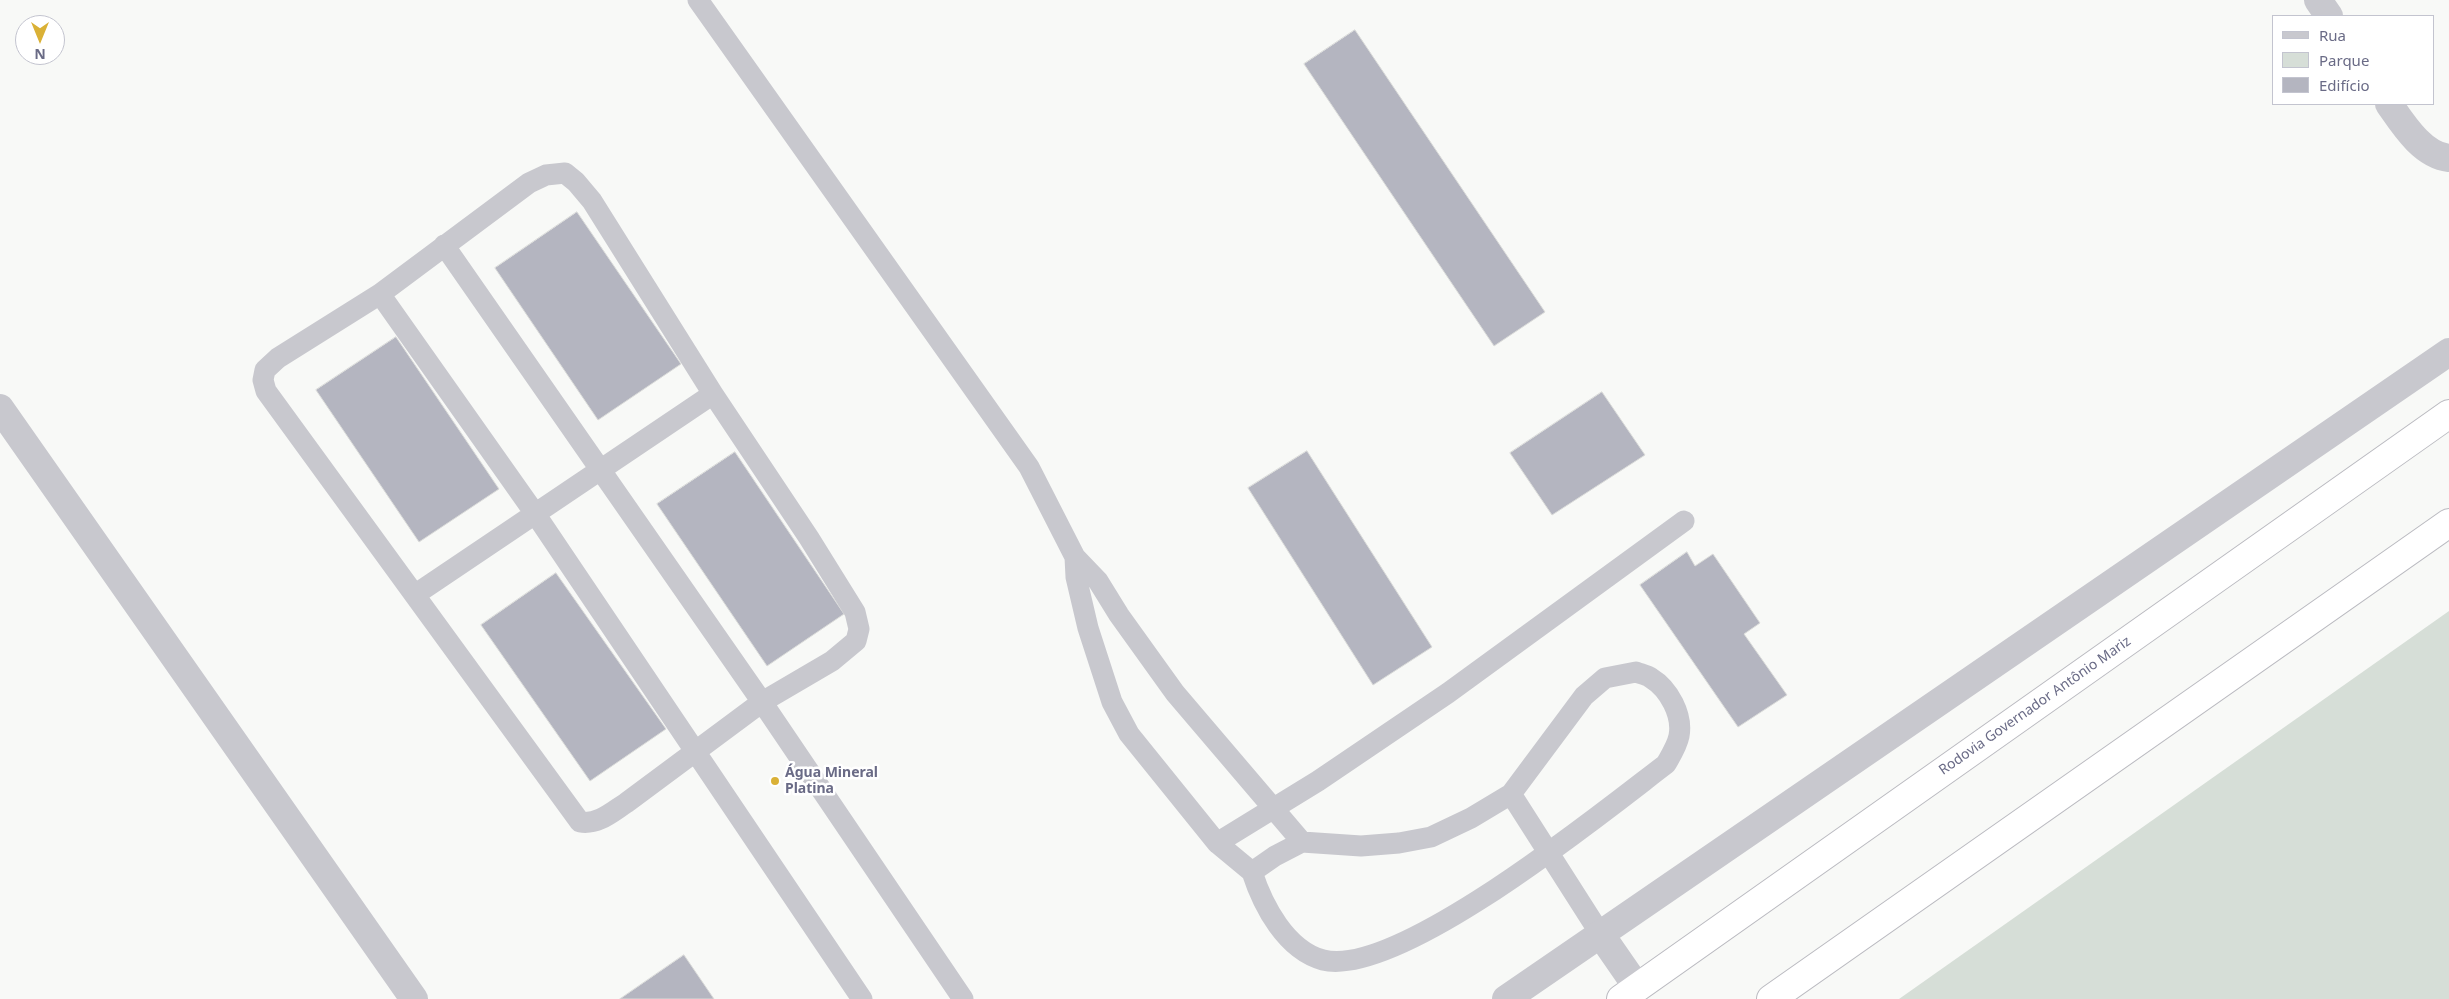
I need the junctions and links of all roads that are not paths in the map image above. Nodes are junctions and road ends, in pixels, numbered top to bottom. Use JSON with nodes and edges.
{"nodes":[{"id":1,"x":698,"y":0,"type":"edge"},
{"id":2,"x":2318,"y":0,"type":"edge"},
{"id":3,"x":2328,"y":15,"type":"edge"},
{"id":4,"x":2390,"y":105,"type":"edge"},
{"id":5,"x":2449,"y":158,"type":"edge"},
{"id":6,"x":444,"y":245,"type":"junction"},
{"id":7,"x":380,"y":294,"type":"junction"},
{"id":8,"x":2449,"y":352,"type":"edge"},
{"id":9,"x":713,"y":394,"type":"junction"},
{"id":10,"x":0,"y":408,"type":"edge"},
{"id":11,"x":2449,"y":414,"type":"edge"},
{"id":12,"x":602,"y":470,"type":"junction"},
{"id":13,"x":536,"y":515,"type":"junction"},
{"id":14,"x":1684,"y":521,"type":"dead end"},
{"id":15,"x":2449,"y":523,"type":"edge"},
{"id":16,"x":1075,"y":557,"type":"junction"},
{"id":17,"x":416,"y":594,"type":"junction"},
{"id":18,"x":762,"y":702,"type":"junction"},
{"id":19,"x":694,"y":752,"type":"junction"},
{"id":20,"x":1511,"y":794,"type":"junction"},
{"id":21,"x":1275,"y":808,"type":"junction"},
{"id":22,"x":1302,"y":842,"type":"junction"},
{"id":23,"x":1217,"y":843,"type":"junction"},
{"id":24,"x":1549,"y":853,"type":"junction"},
{"id":25,"x":1252,"y":872,"type":"junction"},
{"id":26,"x":1601,"y":934,"type":"junction"},
{"id":27,"x":1629,"y":993,"type":"edge"},
{"id":28,"x":414,"y":999,"type":"edge"},
{"id":29,"x":862,"y":999,"type":"edge"},
{"id":30,"x":963,"y":999,"type":"edge"},
{"id":31,"x":1506,"y":999,"type":"edge"},
{"id":32,"x":1771,"y":999,"type":"edge"}],
"edges":[{"from":1,"to":16,"type":"lane"},
{"from":2,"to":3,"type":"street"},
{"from":4,"to":5,"type":"street"},
{"from":6,"to":7,"type":"lane"},
{"from":6,"to":9,"type":"lane"},
{"from":6,"to":12,"type":"lane"},
{"from":7,"to":13,"type":"lane"},
{"from":7,"to":17,"type":"lane"},
{"from":8,"to":26,"type":"street"},
{"from":9,"to":12,"type":"lane"},
{"from":9,"to":18,"type":"lane"},
{"from":10,"to":28,"type":"street"},
{"from":11,"to":27,"type":"highway","name":"Rodovia Governador Antônio Mariz"},
{"from":12,"to":13,"type":"lane"},
{"from":12,"to":18,"type":"lane"},
{"from":13,"to":17,"type":"lane"},
{"from":13,"to":19,"type":"lane"},
{"from":14,"to":21,"type":"lane"},
{"from":15,"to":32,"type":"highway"},
{"from":16,"to":21,"type":"lane"},
{"from":16,"to":23,"type":"lane"},
{"from":17,"to":19,"type":"lane"},
{"from":18,"to":19,"type":"lane"},
{"from":18,"to":30,"type":"lane"},
{"from":19,"to":29,"type":"lane"},
{"from":20,"to":22,"type":"lane"},
{"from":20,"to":24,"type":"lane"},
{"from":20,"to":24,"type":"lane"},
{"from":21,"to":22,"type":"lane"},
{"from":21,"to":23,"type":"lane"},
{"from":22,"to":25,"type":"lane"},
{"from":23,"to":25,"type":"lane"},
{"from":24,"to":25,"type":"lane"},
{"from":24,"to":26,"type":"lane"},
{"from":26,"to":27,"type":"street"},
{"from":26,"to":31,"type":"street"}]}
